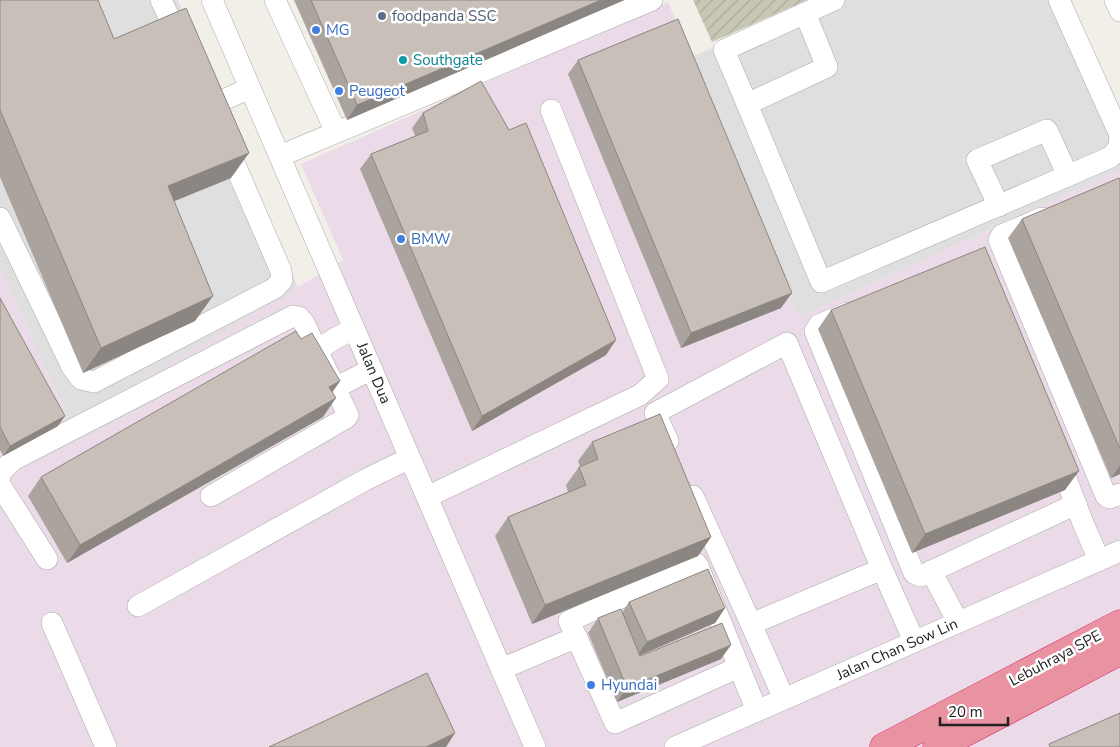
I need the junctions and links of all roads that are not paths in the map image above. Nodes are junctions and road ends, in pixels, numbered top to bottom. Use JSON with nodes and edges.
{"nodes":[{"id":1,"x":161,"y":0,"type":"edge"},
{"id":2,"x":212,"y":0,"type":"edge"},
{"id":3,"x":276,"y":0,"type":"edge"},
{"id":4,"x":652,"y":0,"type":"edge"},
{"id":5,"x":834,"y":0,"type":"edge"},
{"id":6,"x":1059,"y":0,"type":"edge"},
{"id":7,"x":1115,"y":0,"type":"edge"},
{"id":8,"x":1120,"y":11,"type":"edge"},
{"id":9,"x":805,"y":13,"type":"junction"},
{"id":10,"x":190,"y":62,"type":"edge"},
{"id":11,"x":250,"y":88,"type":"junction"},
{"id":12,"x":747,"y":104,"type":"junction"},
{"id":13,"x":551,"y":110,"type":"dead end"},
{"id":14,"x":336,"y":132,"type":"junction"},
{"id":15,"x":280,"y":156,"type":"junction"},
{"id":16,"x":1068,"y":176,"type":"junction"},
{"id":17,"x":999,"y":206,"type":"junction"},
{"id":18,"x":1063,"y":209,"type":"edge"},
{"id":19,"x":0,"y":218,"type":"edge"},
{"id":20,"x":39,"y":258,"type":"dead end"},
{"id":21,"x":863,"y":306,"type":"edge"},
{"id":22,"x":354,"y":329,"type":"junction"},
{"id":23,"x":317,"y":350,"type":"junction"},
{"id":24,"x":66,"y":355,"type":"junction"},
{"id":25,"x":372,"y":369,"type":"junction"},
{"id":26,"x":335,"y":388,"type":"junction"},
{"id":27,"x":1051,"y":441,"type":"edge"},
{"id":28,"x":410,"y":458,"type":"junction"},
{"id":29,"x":0,"y":476,"type":"edge"},
{"id":30,"x":0,"y":486,"type":"edge"},
{"id":31,"x":1120,"y":494,"type":"edge"},
{"id":32,"x":211,"y":496,"type":"dead end"},
{"id":33,"x":427,"y":497,"type":"junction"},
{"id":34,"x":1076,"y":504,"type":"junction"},
{"id":35,"x":1120,"y":551,"type":"edge"},
{"id":36,"x":47,"y":559,"type":"dead end"},
{"id":37,"x":1099,"y":560,"type":"junction"},
{"id":38,"x":882,"y":569,"type":"junction"},
{"id":39,"x":931,"y":571,"type":"junction"},
{"id":40,"x":138,"y":606,"type":"dead end"},
{"id":41,"x":958,"y":622,"type":"junction"},
{"id":42,"x":52,"y":623,"type":"dead end"},
{"id":43,"x":751,"y":624,"type":"junction"},
{"id":44,"x":1120,"y":624,"type":"edge"},
{"id":45,"x":576,"y":637,"type":"junction"},
{"id":46,"x":914,"y":641,"type":"junction"},
{"id":47,"x":1120,"y":651,"type":"edge"},
{"id":48,"x":739,"y":667,"type":"junction"},
{"id":49,"x":501,"y":669,"type":"junction"},
{"id":50,"x":784,"y":699,"type":"junction"},
{"id":51,"x":757,"y":711,"type":"junction"},
{"id":52,"x":106,"y":747,"type":"edge"},
{"id":53,"x":535,"y":747,"type":"edge"},
{"id":54,"x":675,"y":747,"type":"edge"},
{"id":55,"x":884,"y":747,"type":"edge"},
{"id":56,"x":936,"y":747,"type":"edge"}],
"edges":[{"from":1,"to":10,"type":"street"},
{"from":2,"to":11,"type":"street","name":"Jalan Dua"},
{"from":3,"to":14,"type":"street"},
{"from":4,"to":14,"type":"street"},
{"from":5,"to":9,"type":"street"},
{"from":6,"to":16,"type":"street"},
{"from":7,"to":8,"type":"street"},
{"from":9,"to":12,"type":"street"},
{"from":9,"to":12,"type":"street"},
{"from":11,"to":15,"type":"street","name":"Jalan Dua"},
{"from":11,"to":24,"type":"street"},
{"from":12,"to":17,"type":"street"},
{"from":13,"to":33,"type":"street"},
{"from":14,"to":15,"type":"street"},
{"from":15,"to":22,"type":"street","name":"Jalan Dua"},
{"from":16,"to":17,"type":"street"},
{"from":16,"to":17,"type":"street"},
{"from":18,"to":31,"type":"street"},
{"from":19,"to":24,"type":"street"},
{"from":20,"to":24,"type":"street"},
{"from":21,"to":39,"type":"street"},
{"from":22,"to":23,"type":"street"},
{"from":22,"to":25,"type":"street","name":"Jalan Dua"},
{"from":23,"to":26,"type":"street"},
{"from":23,"to":29,"type":"street"},
{"from":25,"to":26,"type":"street"},
{"from":25,"to":28,"type":"street","name":"Jalan Dua"},
{"from":26,"to":32,"type":"street"},
{"from":27,"to":34,"type":"street"},
{"from":28,"to":33,"type":"street","name":"Jalan Dua"},
{"from":28,"to":40,"type":"street"},
{"from":30,"to":36,"type":"street"},
{"from":33,"to":49,"type":"street","name":"Jalan Dua"},
{"from":34,"to":37,"type":"street"},
{"from":34,"to":39,"type":"street"},
{"from":35,"to":37,"type":"street","name":"Jalan Chan Sow Lin"},
{"from":37,"to":41,"type":"street","name":"Jalan Chan Sow Lin"},
{"from":38,"to":43,"type":"street"},
{"from":38,"to":43,"type":"street"},
{"from":38,"to":46,"type":"street"},
{"from":39,"to":41,"type":"street"},
{"from":41,"to":46,"type":"street","name":"Jalan Chan Sow Lin"},
{"from":42,"to":52,"type":"street"},
{"from":43,"to":50,"type":"street"},
{"from":44,"to":55,"type":"highway","name":"Lebuhraya SPE"},
{"from":45,"to":48,"type":"street"},
{"from":45,"to":48,"type":"street"},
{"from":45,"to":49,"type":"street"},
{"from":46,"to":50,"type":"street","name":"Jalan Chan Sow Lin"},
{"from":47,"to":56,"type":"highway","name":"Lebuhraya SPE"},
{"from":48,"to":51,"type":"street"},
{"from":49,"to":53,"type":"street","name":"Jalan Dua"},
{"from":50,"to":51,"type":"street","name":"Jalan Chan Sow Lin"},
{"from":51,"to":54,"type":"street","name":"Jalan Chan Sow Lin"}]}
